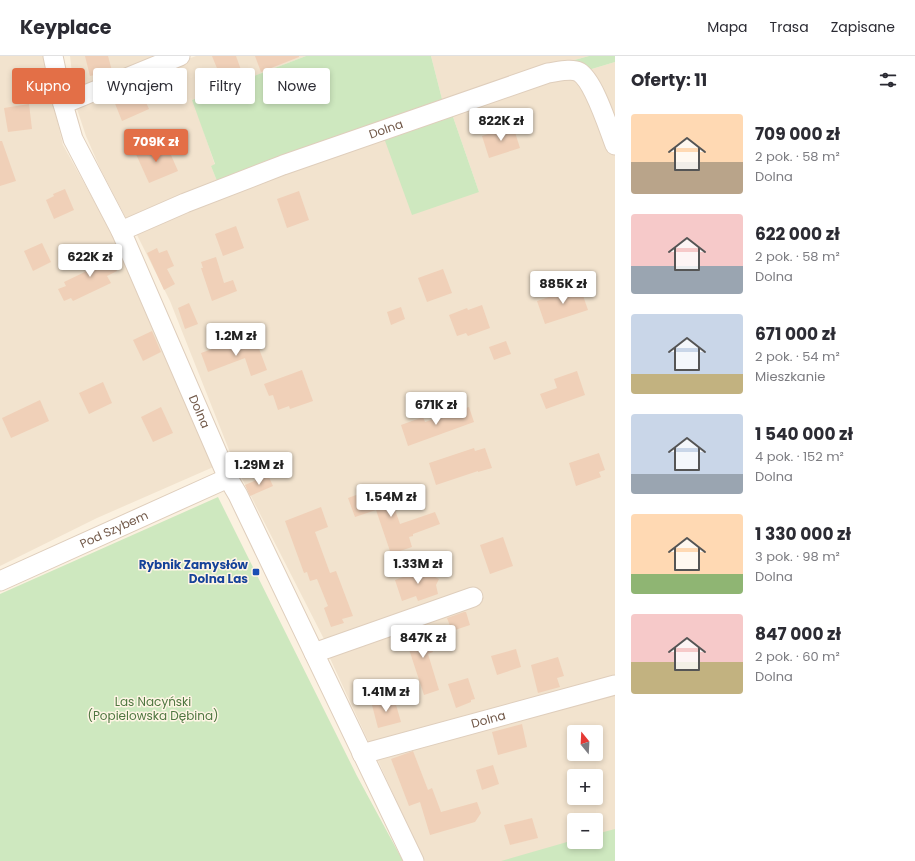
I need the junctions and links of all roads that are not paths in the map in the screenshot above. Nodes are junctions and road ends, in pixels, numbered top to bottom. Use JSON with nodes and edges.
{"nodes":[{"id":1,"x":53,"y":56,"type":"edge"},
{"id":2,"x":180,"y":56,"type":"edge"},
{"id":3,"x":56,"y":68,"type":"edge"},
{"id":4,"x":85,"y":95,"type":"edge"},
{"id":5,"x":63,"y":104,"type":"edge"},
{"id":6,"x":615,"y":145,"type":"edge"},
{"id":7,"x":121,"y":231,"type":"junction"},
{"id":8,"x":228,"y":478,"type":"junction"},
{"id":9,"x":0,"y":580,"type":"edge"},
{"id":10,"x":473,"y":597,"type":"dead end"},
{"id":11,"x":314,"y":654,"type":"junction"},
{"id":12,"x":615,"y":686,"type":"edge"},
{"id":13,"x":362,"y":754,"type":"junction"},
{"id":14,"x":414,"y":861,"type":"edge"}],
"edges":[{"from":1,"to":3,"type":"street","name":"Dolna"},
{"from":2,"to":4,"type":"street"},
{"from":5,"to":7,"type":"street","name":"Dolna"},
{"from":6,"to":7,"type":"street","name":"Dolna"},
{"from":7,"to":8,"type":"street","name":"Dolna"},
{"from":8,"to":9,"type":"street","name":"Pod Szybem"},
{"from":8,"to":11,"type":"street","name":"Dolna"},
{"from":10,"to":11,"type":"street"},
{"from":11,"to":13,"type":"street","name":"Dolna"},
{"from":12,"to":13,"type":"street","name":"Dolna"},
{"from":13,"to":14,"type":"street","name":"Dolna"}]}
